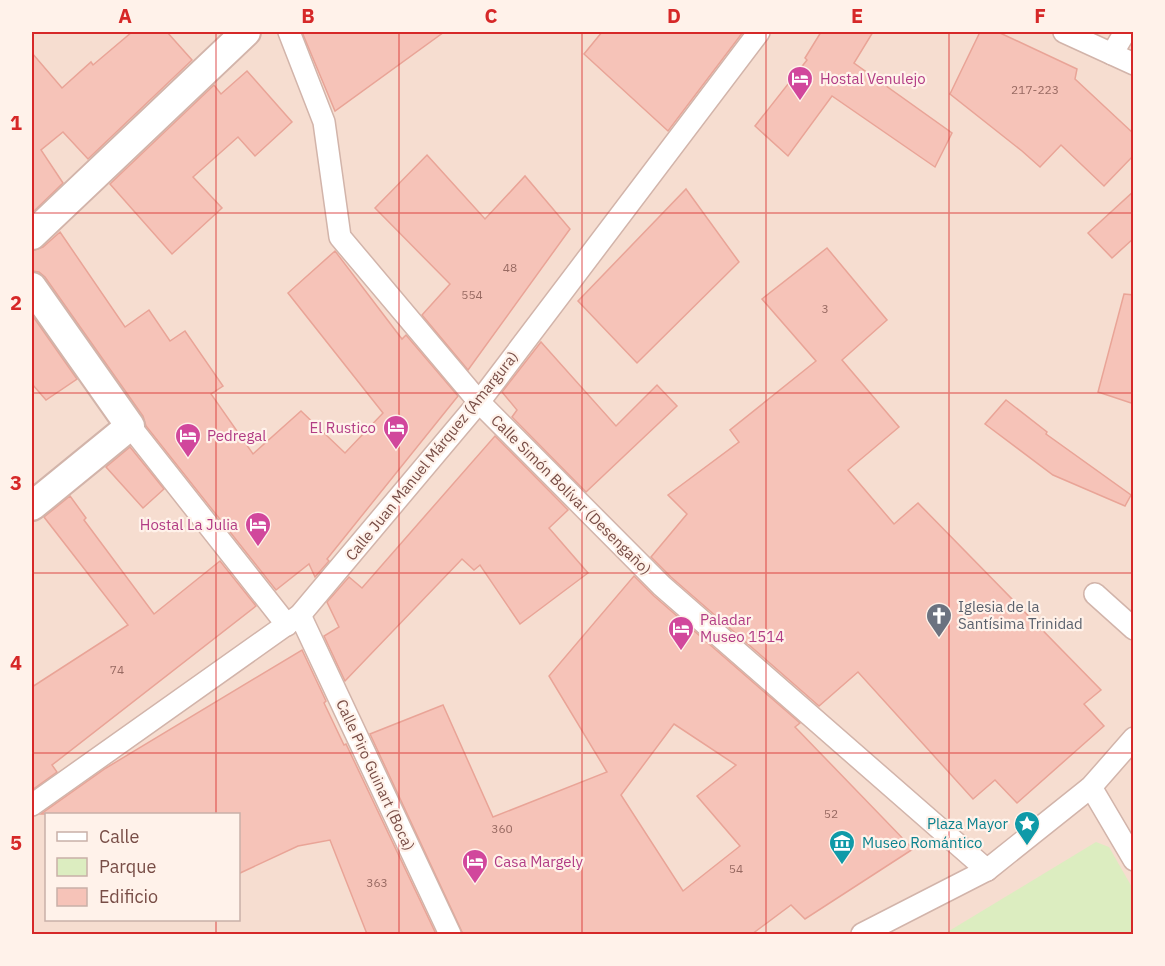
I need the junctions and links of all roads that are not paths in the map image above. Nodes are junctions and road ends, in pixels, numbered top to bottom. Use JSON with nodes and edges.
{"nodes":[{"id":1,"x":246,"y":32,"type":"edge"},
{"id":2,"x":289,"y":32,"type":"edge"},
{"id":3,"x":759,"y":32,"type":"edge"},
{"id":4,"x":1065,"y":32,"type":"edge"},
{"id":5,"x":1125,"y":32,"type":"edge"},
{"id":6,"x":1112,"y":54,"type":"junction"},
{"id":7,"x":1134,"y":64,"type":"edge"},
{"id":8,"x":32,"y":235,"type":"edge"},
{"id":9,"x":32,"y":286,"type":"edge"},
{"id":10,"x":479,"y":402,"type":"junction"},
{"id":11,"x":130,"y":426,"type":"junction"},
{"id":12,"x":32,"y":506,"type":"edge"},
{"id":13,"x":1095,"y":594,"type":"dead end"},
{"id":14,"x":294,"y":620,"type":"junction"},
{"id":15,"x":1134,"y":629,"type":"edge"},
{"id":16,"x":1134,"y":738,"type":"edge"},
{"id":17,"x":1091,"y":787,"type":"junction"},
{"id":18,"x":32,"y":805,"type":"edge"},
{"id":19,"x":1134,"y":860,"type":"edge"},
{"id":20,"x":987,"y":870,"type":"junction"},
{"id":21,"x":450,"y":934,"type":"edge"},
{"id":22,"x":862,"y":934,"type":"edge"}],
"edges":[{"from":1,"to":8,"type":"street"},
{"from":2,"to":10,"type":"street","name":"Calle Simón Bolívar (Desengaño)"},
{"from":3,"to":10,"type":"street","name":"Calle Juan Manuel Márquez (Amargura)"},
{"from":4,"to":6,"type":"street"},
{"from":5,"to":6,"type":"street"},
{"from":6,"to":7,"type":"street"},
{"from":9,"to":11,"type":"street"},
{"from":10,"to":14,"type":"street","name":"Calle Juan Manuel Márquez (Amargura)"},
{"from":10,"to":20,"type":"street","name":"Calle Simón Bolívar (Desengaño)"},
{"from":11,"to":12,"type":"street"},
{"from":11,"to":14,"type":"street","name":"Calle Piro Guinart (Boca)"},
{"from":13,"to":15,"type":"street"},
{"from":14,"to":18,"type":"street","name":"Calle Juan Manuel Márquez (Amargura)"},
{"from":14,"to":21,"type":"street","name":"Calle Piro Guinart (Boca)"},
{"from":16,"to":17,"type":"street"},
{"from":17,"to":19,"type":"street"},
{"from":17,"to":20,"type":"street"},
{"from":20,"to":22,"type":"street"}]}
